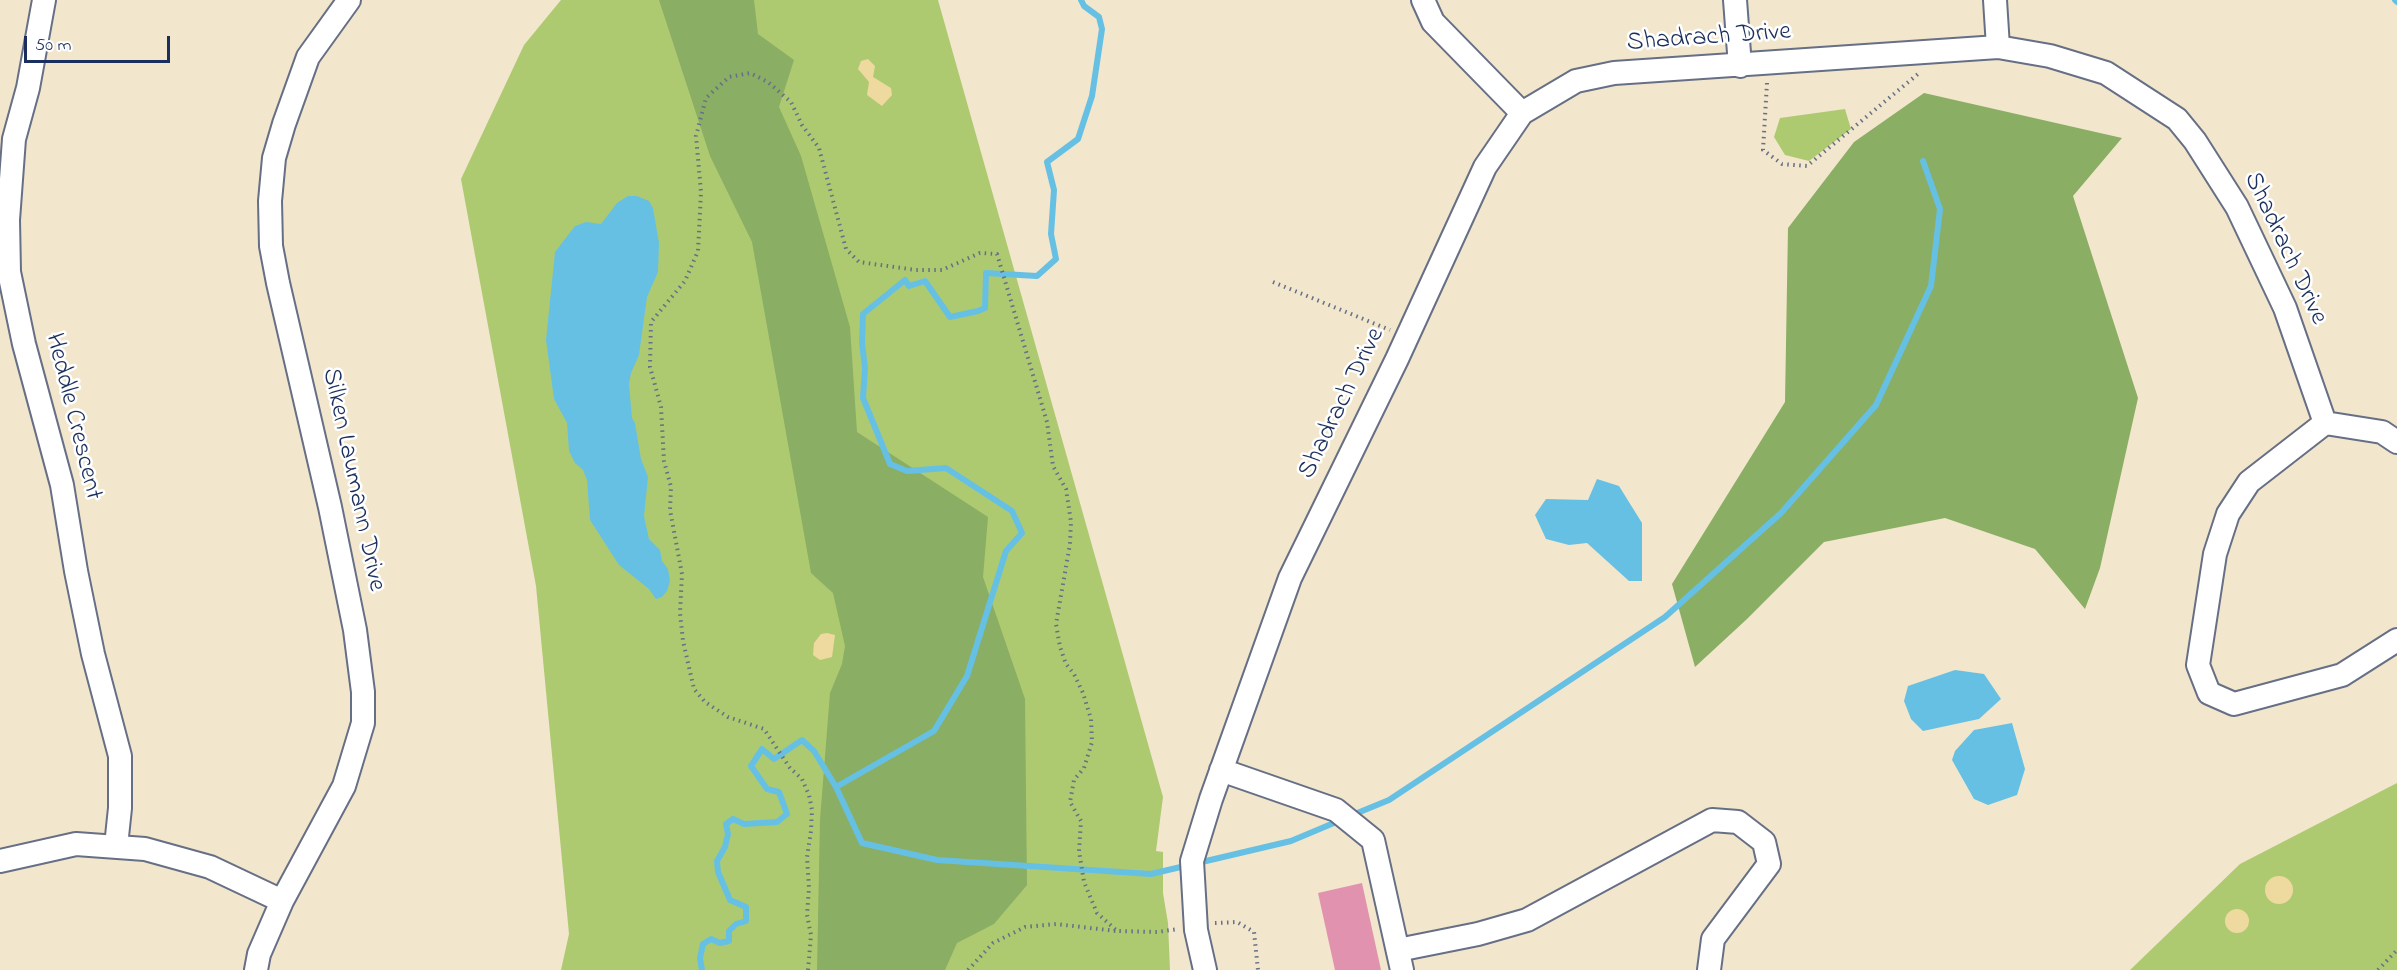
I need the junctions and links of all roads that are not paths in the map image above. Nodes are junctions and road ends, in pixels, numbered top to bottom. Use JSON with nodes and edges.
{"nodes":[{"id":1,"x":44,"y":0,"type":"edge"},
{"id":2,"x":349,"y":0,"type":"edge"},
{"id":3,"x":1423,"y":0,"type":"edge"},
{"id":4,"x":1735,"y":0,"type":"edge"},
{"id":5,"x":1995,"y":0,"type":"edge"},
{"id":6,"x":1998,"y":47,"type":"junction"},
{"id":7,"x":1740,"y":66,"type":"junction"},
{"id":8,"x":1522,"y":113,"type":"junction"},
{"id":9,"x":2325,"y":423,"type":"junction"},
{"id":10,"x":2397,"y":442,"type":"edge"},
{"id":11,"x":2397,"y":640,"type":"edge"},
{"id":12,"x":1221,"y":770,"type":"junction"},
{"id":13,"x":116,"y":846,"type":"junction"},
{"id":14,"x":0,"y":861,"type":"edge"},
{"id":15,"x":282,"y":901,"type":"junction"},
{"id":16,"x":1400,"y":960,"type":"edge"},
{"id":17,"x":256,"y":970,"type":"edge"},
{"id":18,"x":1205,"y":970,"type":"edge"},
{"id":19,"x":1709,"y":970,"type":"edge"}],
"edges":[{"from":1,"to":13,"type":"street","name":"Heddle Crescent"},
{"from":2,"to":15,"type":"street","name":"Silken Laumann Drive"},
{"from":3,"to":8,"type":"street"},
{"from":4,"to":7,"type":"street"},
{"from":5,"to":6,"type":"street"},
{"from":6,"to":7,"type":"street","name":"Shadrach Drive"},
{"from":6,"to":9,"type":"street","name":"Shadrach Drive"},
{"from":7,"to":8,"type":"street","name":"Shadrach Drive"},
{"from":8,"to":12,"type":"street","name":"Shadrach Drive"},
{"from":9,"to":10,"type":"street"},
{"from":9,"to":11,"type":"street"},
{"from":12,"to":16,"type":"street"},
{"from":12,"to":18,"type":"street","name":"Shadrach Drive"},
{"from":13,"to":14,"type":"street"},
{"from":13,"to":15,"type":"street"},
{"from":15,"to":17,"type":"street","name":"Silken Laumann Drive"},
{"from":16,"to":19,"type":"street"}]}
